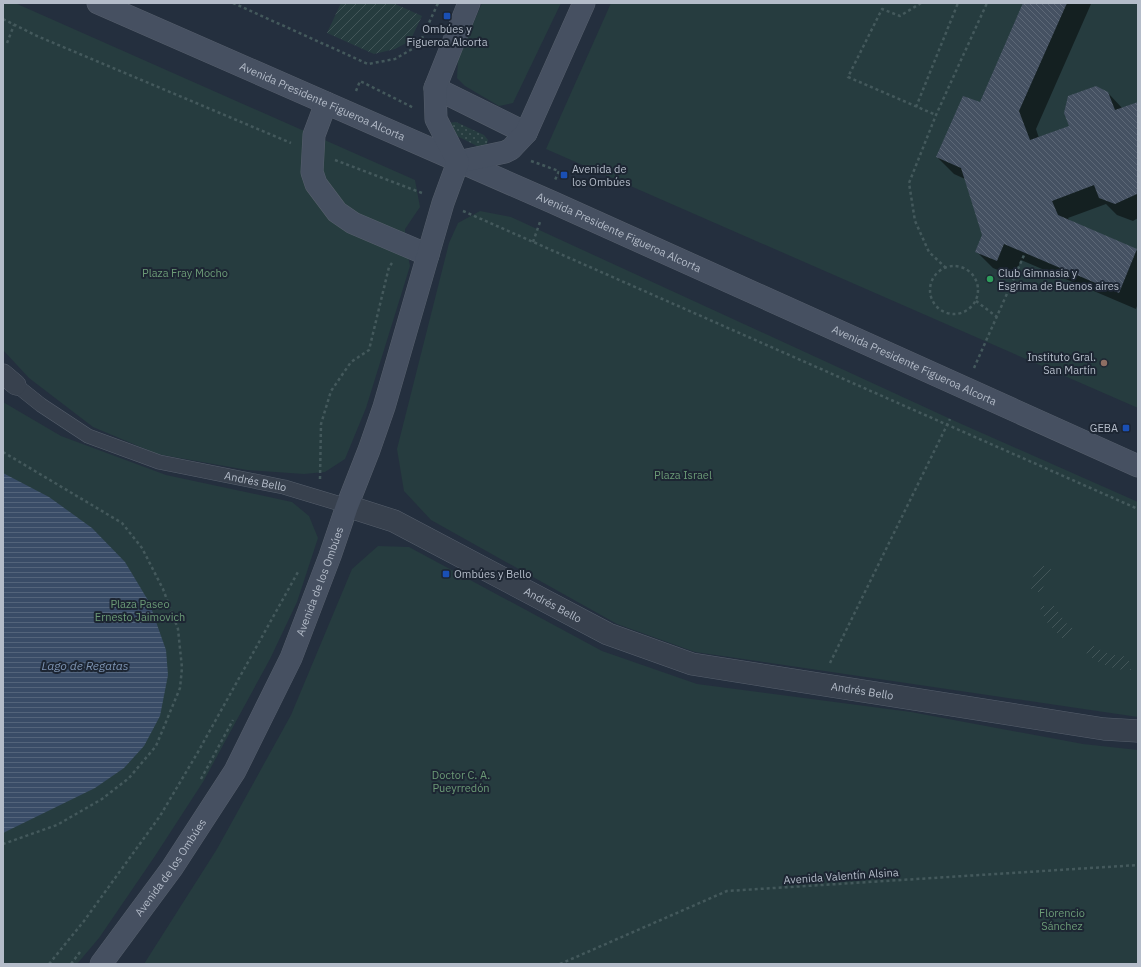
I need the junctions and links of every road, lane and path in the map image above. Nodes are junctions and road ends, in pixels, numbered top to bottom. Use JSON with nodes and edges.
{"nodes":[{"id":1,"x":98,"y":3,"type":"edge"},
{"id":2,"x":233,"y":3,"type":"edge"},
{"id":3,"x":438,"y":3,"type":"edge"},
{"id":4,"x":469,"y":3,"type":"edge"},
{"id":5,"x":584,"y":3,"type":"edge"},
{"id":6,"x":921,"y":3,"type":"edge"},
{"id":7,"x":958,"y":3,"type":"edge"},
{"id":8,"x":986,"y":3,"type":"edge"},
{"id":9,"x":3,"y":19,"type":"edge"},
{"id":10,"x":14,"y":25,"type":"junction"},
{"id":11,"x":8,"y":43,"type":"dead end"},
{"id":12,"x":360,"y":81,"type":"dead end"},
{"id":13,"x":435,"y":88,"type":"junction"},
{"id":14,"x":326,"y":103,"type":"junction"},
{"id":15,"x":916,"y":107,"type":"junction"},
{"id":16,"x":936,"y":115,"type":"junction"},
{"id":17,"x":436,"y":119,"type":"junction"},
{"id":18,"x":526,"y":133,"type":"junction"},
{"id":19,"x":313,"y":152,"type":"junction"},
{"id":20,"x":458,"y":162,"type":"junction"},
{"id":21,"x":443,"y":203,"type":"junction"},
{"id":22,"x":406,"y":246,"type":"junction"},
{"id":23,"x":1025,"y":253,"type":"dead end"},
{"id":24,"x":428,"y":255,"type":"junction"},
{"id":25,"x":946,"y":268,"type":"junction"},
{"id":26,"x":976,"y":301,"type":"junction"},
{"id":27,"x":997,"y":317,"type":"junction"},
{"id":28,"x":7,"y":379,"type":"edge"},
{"id":29,"x":964,"y":388,"type":"junction"},
{"id":30,"x":950,"y":419,"type":"dead end"},
{"id":31,"x":946,"y":425,"type":"junction"},
{"id":32,"x":3,"y":452,"type":"edge"},
{"id":33,"x":1138,"y":466,"type":"edge"},
{"id":34,"x":320,"y":497,"type":"junction"},
{"id":35,"x":347,"y":506,"type":"junction"},
{"id":36,"x":1138,"y":509,"type":"edge"},
{"id":37,"x":298,"y":572,"type":"dead end"},
{"id":38,"x":820,"y":683,"type":"junction"},
{"id":39,"x":234,"y":718,"type":"dead end"},
{"id":40,"x":1138,"y":731,"type":"edge"},
{"id":41,"x":198,"y":783,"type":"dead end"},
{"id":42,"x":3,"y":844,"type":"edge"},
{"id":43,"x":1138,"y":865,"type":"edge"},
{"id":44,"x":84,"y":948,"type":"dead end"},
{"id":45,"x":49,"y":964,"type":"edge"},
{"id":46,"x":71,"y":964,"type":"edge"},
{"id":47,"x":102,"y":964,"type":"edge"},
{"id":48,"x":560,"y":964,"type":"edge"}],
"edges":[{"from":1,"to":14,"type":"main road","name":"Avenida Presidente Figueroa Alcorta"},
{"from":2,"to":3,"type":"path"},
{"from":4,"to":13,"type":"main road"},
{"from":5,"to":18,"type":"main road"},
{"from":6,"to":15,"type":"path"},
{"from":7,"to":15,"type":"path"},
{"from":8,"to":16,"type":"path"},
{"from":9,"to":10,"type":"path"},
{"from":10,"to":11,"type":"path"},
{"from":10,"to":19,"type":"path"},
{"from":12,"to":17,"type":"path"},
{"from":13,"to":17,"type":"main road"},
{"from":13,"to":18,"type":"main road"},
{"from":14,"to":19,"type":"main road"},
{"from":14,"to":20,"type":"main road","name":"Avenida Presidente Figueroa Alcorta"},
{"from":15,"to":16,"type":"path"},
{"from":16,"to":25,"type":"path"},
{"from":17,"to":20,"type":"main road"},
{"from":18,"to":20,"type":"main road"},
{"from":19,"to":21,"type":"path"},
{"from":19,"to":22,"type":"main road"},
{"from":20,"to":21,"type":"main road","name":"Avenida de los Ombúes"},
{"from":20,"to":29,"type":"main road","name":"Avenida Presidente Figueroa Alcorta"},
{"from":21,"to":24,"type":"main road","name":"Avenida de los Ombúes"},
{"from":21,"to":31,"type":"path"},
{"from":22,"to":24,"type":"main road"},
{"from":22,"to":34,"type":"path"},
{"from":23,"to":27,"type":"path"},
{"from":24,"to":35,"type":"main road","name":"Avenida de los Ombúes"},
{"from":25,"to":26,"type":"path"},
{"from":25,"to":26,"type":"path"},
{"from":26,"to":27,"type":"path"},
{"from":27,"to":29,"type":"path"},
{"from":28,"to":34,"type":"lane","name":"Andrés Bello"},
{"from":29,"to":33,"type":"main road","name":"Avenida Presidente Figueroa Alcorta"},
{"from":30,"to":31,"type":"path"},
{"from":31,"to":36,"type":"path"},
{"from":31,"to":38,"type":"path"},
{"from":32,"to":42,"type":"path"},
{"from":34,"to":35,"type":"lane","name":"Andrés Bello"},
{"from":35,"to":38,"type":"street","name":"Andrés Bello"},
{"from":35,"to":47,"type":"main road","name":"Avenida de los Ombúes"},
{"from":37,"to":45,"type":"path"},
{"from":38,"to":40,"type":"street","name":"Andrés Bello"},
{"from":39,"to":41,"type":"path"},
{"from":43,"to":48,"type":"path","name":"Avenida Valentín Alsina"},
{"from":44,"to":46,"type":"path"}]}
